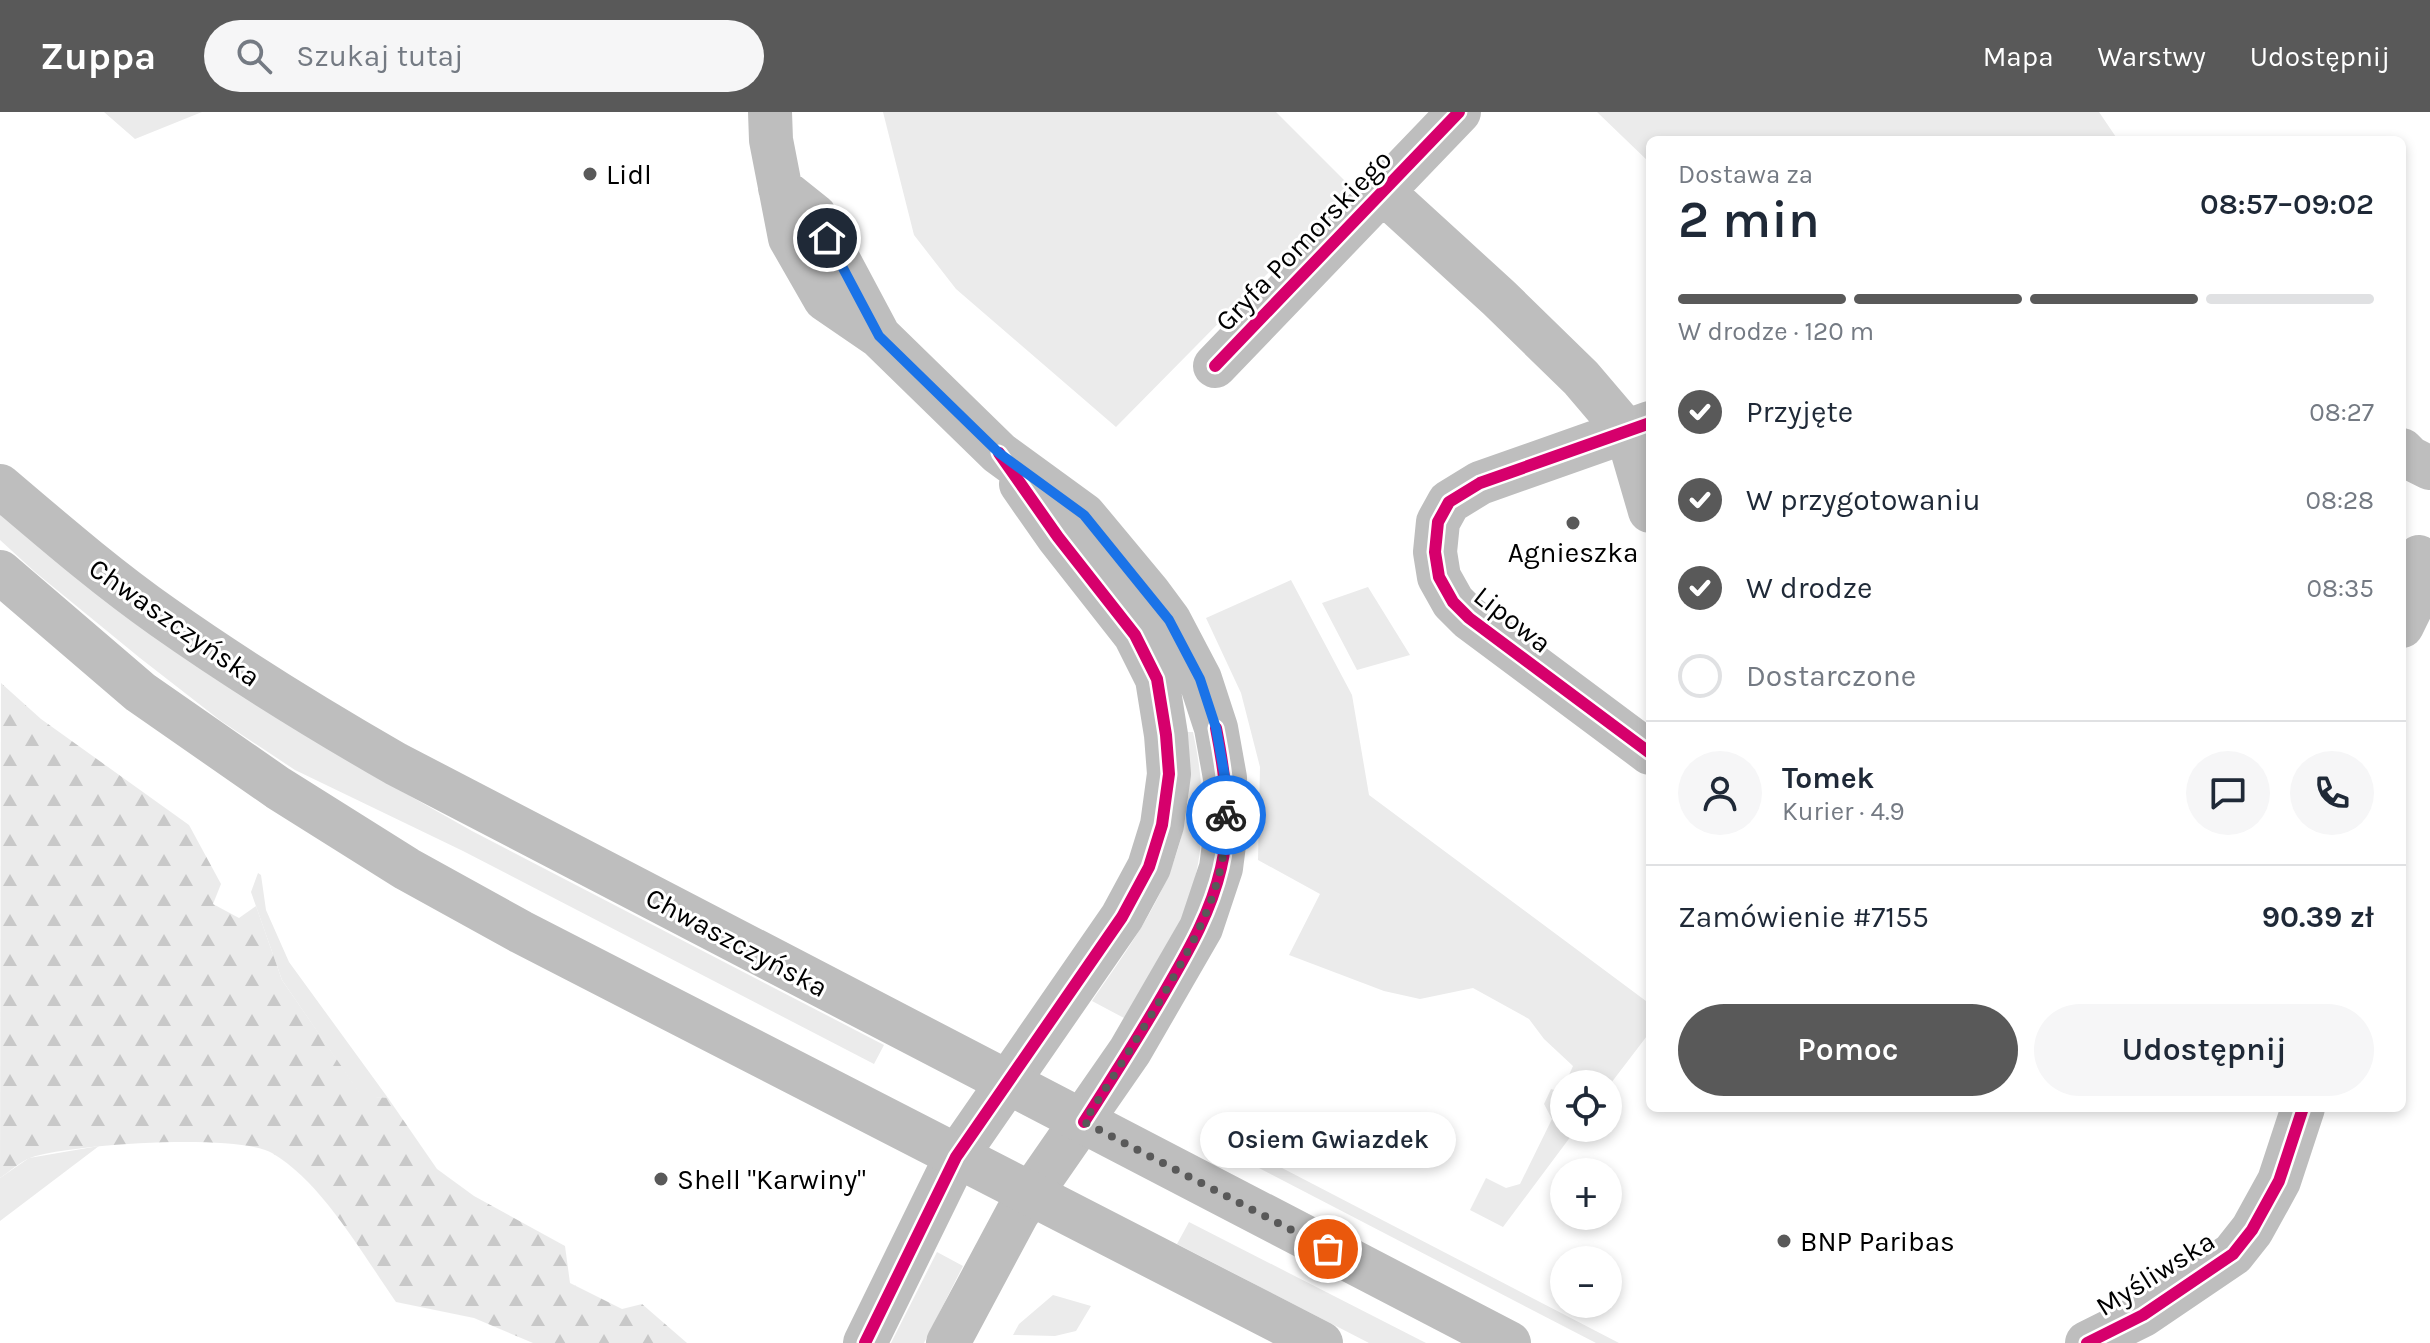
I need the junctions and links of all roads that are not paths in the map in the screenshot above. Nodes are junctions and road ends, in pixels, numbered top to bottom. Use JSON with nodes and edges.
{"nodes":[{"id":1,"x":770,"y":112,"type":"edge"},
{"id":2,"x":1459,"y":112,"type":"edge"},
{"id":3,"x":1383,"y":192,"type":"junction"},
{"id":4,"x":1215,"y":366,"type":"dead end"},
{"id":5,"x":1638,"y":428,"type":"edge"},
{"id":6,"x":999,"y":453,"type":"junction"},
{"id":7,"x":1646,"y":483,"type":"edge"},
{"id":8,"x":0,"y":486,"type":"edge"},
{"id":9,"x":2419,"y":557,"type":"dead end"},
{"id":10,"x":0,"y":572,"type":"edge"},
{"id":11,"x":2406,"y":618,"type":"edge"},
{"id":12,"x":1646,"y":750,"type":"edge"},
{"id":13,"x":1006,"y":1082,"type":"junction"},
{"id":14,"x":2302,"y":1112,"type":"edge"},
{"id":15,"x":1084,"y":1122,"type":"junction"},
{"id":16,"x":956,"y":1157,"type":"junction"},
{"id":17,"x":1032,"y":1194,"type":"junction"},
{"id":18,"x":865,"y":1343,"type":"edge"},
{"id":19,"x":948,"y":1343,"type":"edge"},
{"id":20,"x":1321,"y":1343,"type":"edge"},
{"id":21,"x":1509,"y":1343,"type":"edge"},
{"id":22,"x":2087,"y":1343,"type":"edge"}],
"edges":[{"from":1,"to":6,"type":"street"},
{"from":2,"to":3,"type":"street","name":"Gryfa Pomorskiego"},
{"from":3,"to":4,"type":"street","name":"Gryfa Pomorskiego"},
{"from":3,"to":5,"type":"street","name":"Gryfa Pomorskiego"},
{"from":5,"to":7,"type":"street"},
{"from":5,"to":12,"type":"street","name":"Lipowa"},
{"from":6,"to":13,"type":"street"},
{"from":6,"to":15,"type":"street"},
{"from":8,"to":13,"type":"street","name":"Chwaszczyńska"},
{"from":9,"to":11,"type":"street"},
{"from":10,"to":16,"type":"street"},
{"from":13,"to":15,"type":"street","name":"Chwaszczyńska"},
{"from":13,"to":16,"type":"street"},
{"from":14,"to":22,"type":"street","name":"Myśliwska"},
{"from":15,"to":17,"type":"street"},
{"from":15,"to":21,"type":"street","name":"Chwaszczyńska"},
{"from":16,"to":17,"type":"street"},
{"from":16,"to":18,"type":"street"},
{"from":17,"to":19,"type":"street"},
{"from":17,"to":20,"type":"street"}]}
